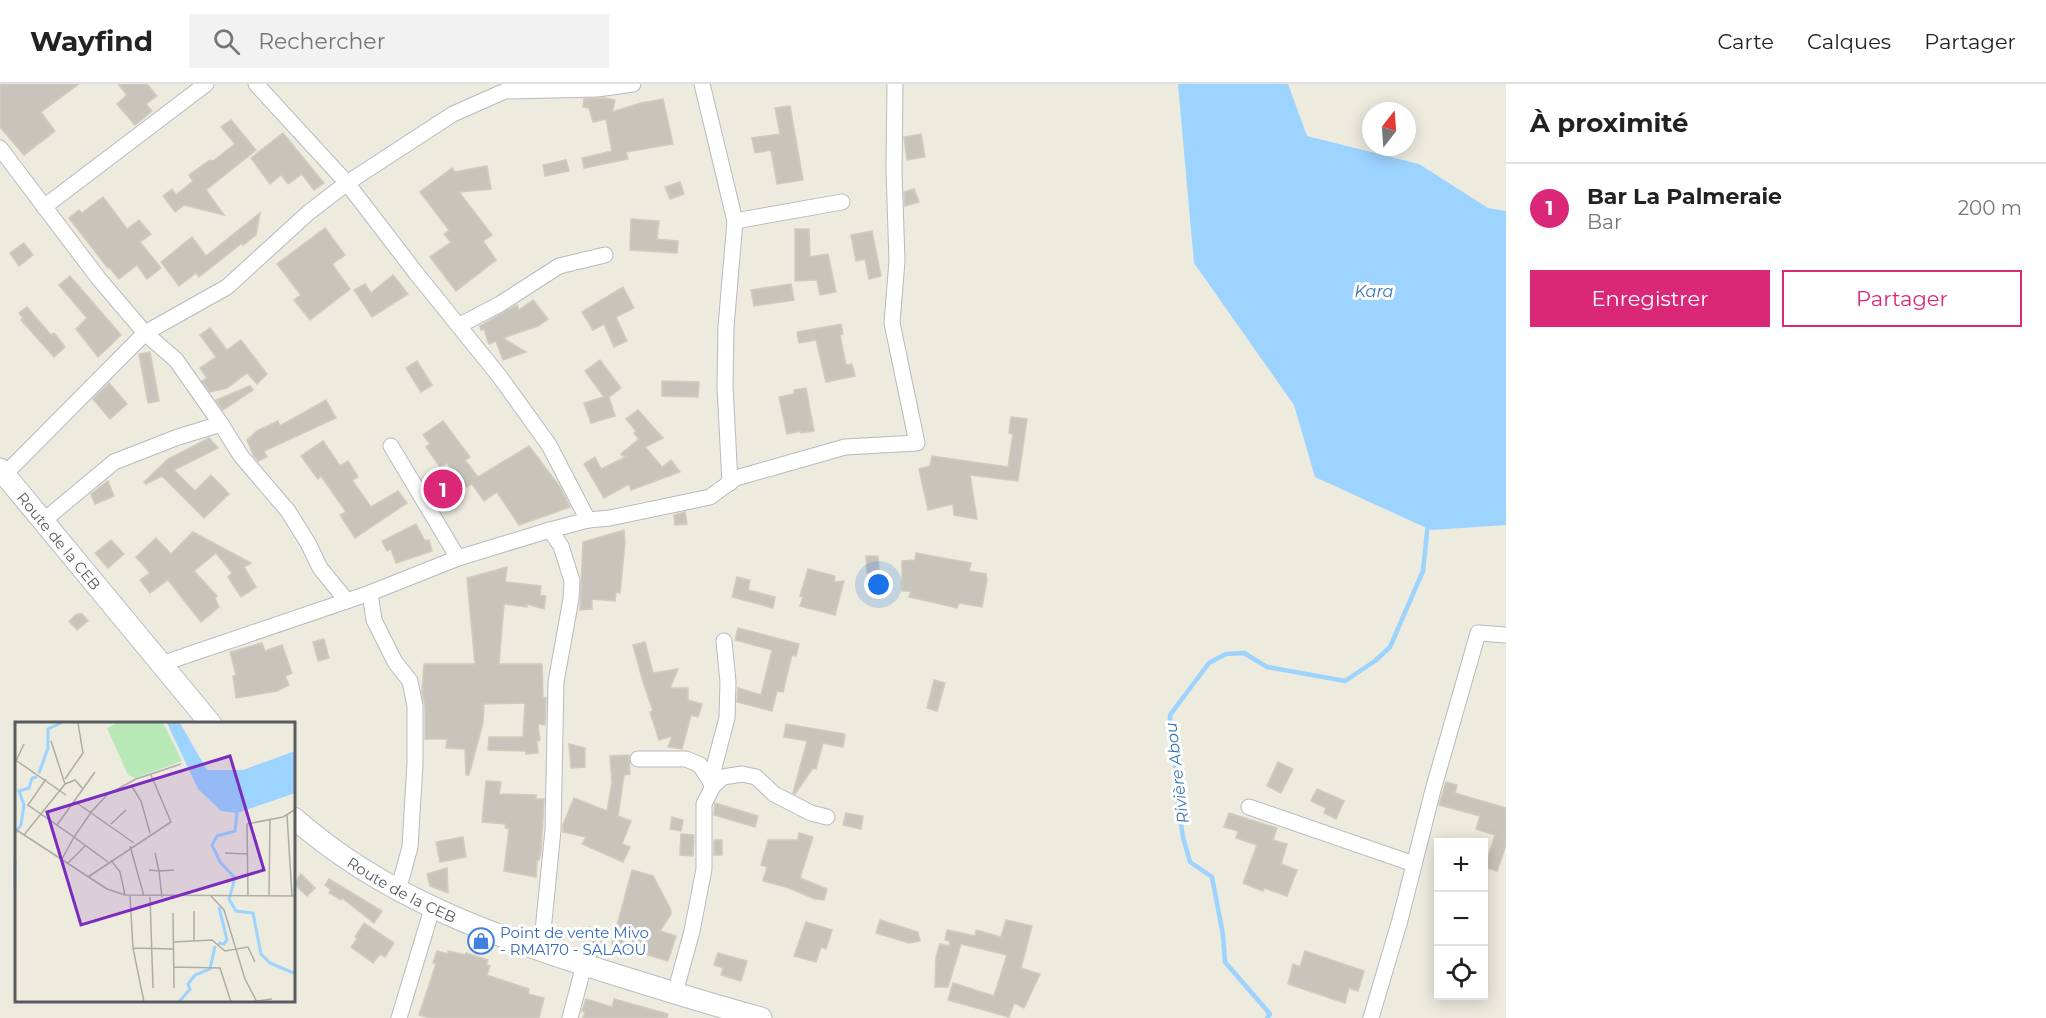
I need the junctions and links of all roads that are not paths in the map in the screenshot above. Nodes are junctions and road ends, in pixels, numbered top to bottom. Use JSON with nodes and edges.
{"nodes":[{"id":1,"x":206,"y":84,"type":"edge"},
{"id":2,"x":256,"y":84,"type":"edge"},
{"id":3,"x":633,"y":84,"type":"edge"},
{"id":4,"x":702,"y":84,"type":"edge"},
{"id":5,"x":895,"y":84,"type":"edge"},
{"id":6,"x":0,"y":148,"type":"edge"},
{"id":7,"x":347,"y":183,"type":"junction"},
{"id":8,"x":842,"y":202,"type":"dead end"},
{"id":9,"x":44,"y":207,"type":"junction"},
{"id":10,"x":735,"y":221,"type":"junction"},
{"id":11,"x":605,"y":255,"type":"dead end"},
{"id":12,"x":460,"y":325,"type":"junction"},
{"id":13,"x":146,"y":333,"type":"junction"},
{"id":14,"x":220,"y":424,"type":"junction"},
{"id":15,"x":391,"y":446,"type":"dead end"},
{"id":16,"x":3,"y":472,"type":"edge"},
{"id":17,"x":730,"y":483,"type":"junction"},
{"id":18,"x":43,"y":520,"type":"junction"},
{"id":19,"x":588,"y":520,"type":"junction"},
{"id":20,"x":550,"y":530,"type":"junction"},
{"id":21,"x":458,"y":558,"type":"junction"},
{"id":22,"x":370,"y":593,"type":"junction"},
{"id":23,"x":347,"y":600,"type":"junction"},
{"id":24,"x":1506,"y":635,"type":"edge"},
{"id":25,"x":724,"y":641,"type":"dead end"},
{"id":26,"x":161,"y":664,"type":"junction"},
{"id":27,"x":209,"y":722,"type":"edge"},
{"id":28,"x":638,"y":759,"type":"dead end"},
{"id":29,"x":713,"y":786,"type":"junction"},
{"id":30,"x":1249,"y":807,"type":"dead end"},
{"id":31,"x":827,"y":817,"type":"dead end"},
{"id":32,"x":296,"y":820,"type":"edge"},
{"id":33,"x":1414,"y":864,"type":"junction"},
{"id":34,"x":398,"y":891,"type":"junction"},
{"id":35,"x":432,"y":909,"type":"junction"},
{"id":36,"x":541,"y":951,"type":"junction"},
{"id":37,"x":584,"y":965,"type":"junction"},
{"id":38,"x":675,"y":993,"type":"junction"},
{"id":39,"x":399,"y":1018,"type":"edge"},
{"id":40,"x":570,"y":1018,"type":"edge"},
{"id":41,"x":761,"y":1018,"type":"edge"},
{"id":42,"x":1371,"y":1018,"type":"edge"}],
"edges":[{"from":1,"to":9,"type":"street"},
{"from":2,"to":7,"type":"street"},
{"from":3,"to":7,"type":"street"},
{"from":4,"to":10,"type":"street"},
{"from":5,"to":17,"type":"street"},
{"from":6,"to":9,"type":"street"},
{"from":7,"to":12,"type":"street"},
{"from":7,"to":13,"type":"street"},
{"from":8,"to":10,"type":"street"},
{"from":9,"to":13,"type":"street"},
{"from":10,"to":17,"type":"street"},
{"from":11,"to":12,"type":"street"},
{"from":12,"to":19,"type":"street"},
{"from":13,"to":14,"type":"street"},
{"from":13,"to":16,"type":"street"},
{"from":14,"to":18,"type":"street"},
{"from":14,"to":23,"type":"street"},
{"from":15,"to":21,"type":"street"},
{"from":16,"to":18,"type":"main road","name":"Route de la CEB"},
{"from":17,"to":19,"type":"street"},
{"from":18,"to":26,"type":"main road","name":"Route de la CEB"},
{"from":19,"to":20,"type":"street"},
{"from":20,"to":21,"type":"street"},
{"from":20,"to":36,"type":"street"},
{"from":21,"to":22,"type":"street"},
{"from":22,"to":23,"type":"street"},
{"from":22,"to":34,"type":"street"},
{"from":23,"to":26,"type":"street"},
{"from":24,"to":33,"type":"street"},
{"from":25,"to":29,"type":"street"},
{"from":26,"to":27,"type":"main road","name":"Route de la CEB"},
{"from":28,"to":29,"type":"street"},
{"from":29,"to":31,"type":"street"},
{"from":29,"to":38,"type":"street"},
{"from":30,"to":33,"type":"street"},
{"from":32,"to":34,"type":"main road","name":"Route de la CEB"},
{"from":33,"to":42,"type":"street"},
{"from":34,"to":35,"type":"main road","name":"Route de la CEB"},
{"from":35,"to":36,"type":"main road","name":"Route de la CEB"},
{"from":35,"to":39,"type":"street"},
{"from":36,"to":37,"type":"main road","name":"Route de la CEB"},
{"from":37,"to":38,"type":"main road","name":"Route de la CEB"},
{"from":37,"to":40,"type":"street"},
{"from":38,"to":41,"type":"main road","name":"Route de la CEB"}]}
